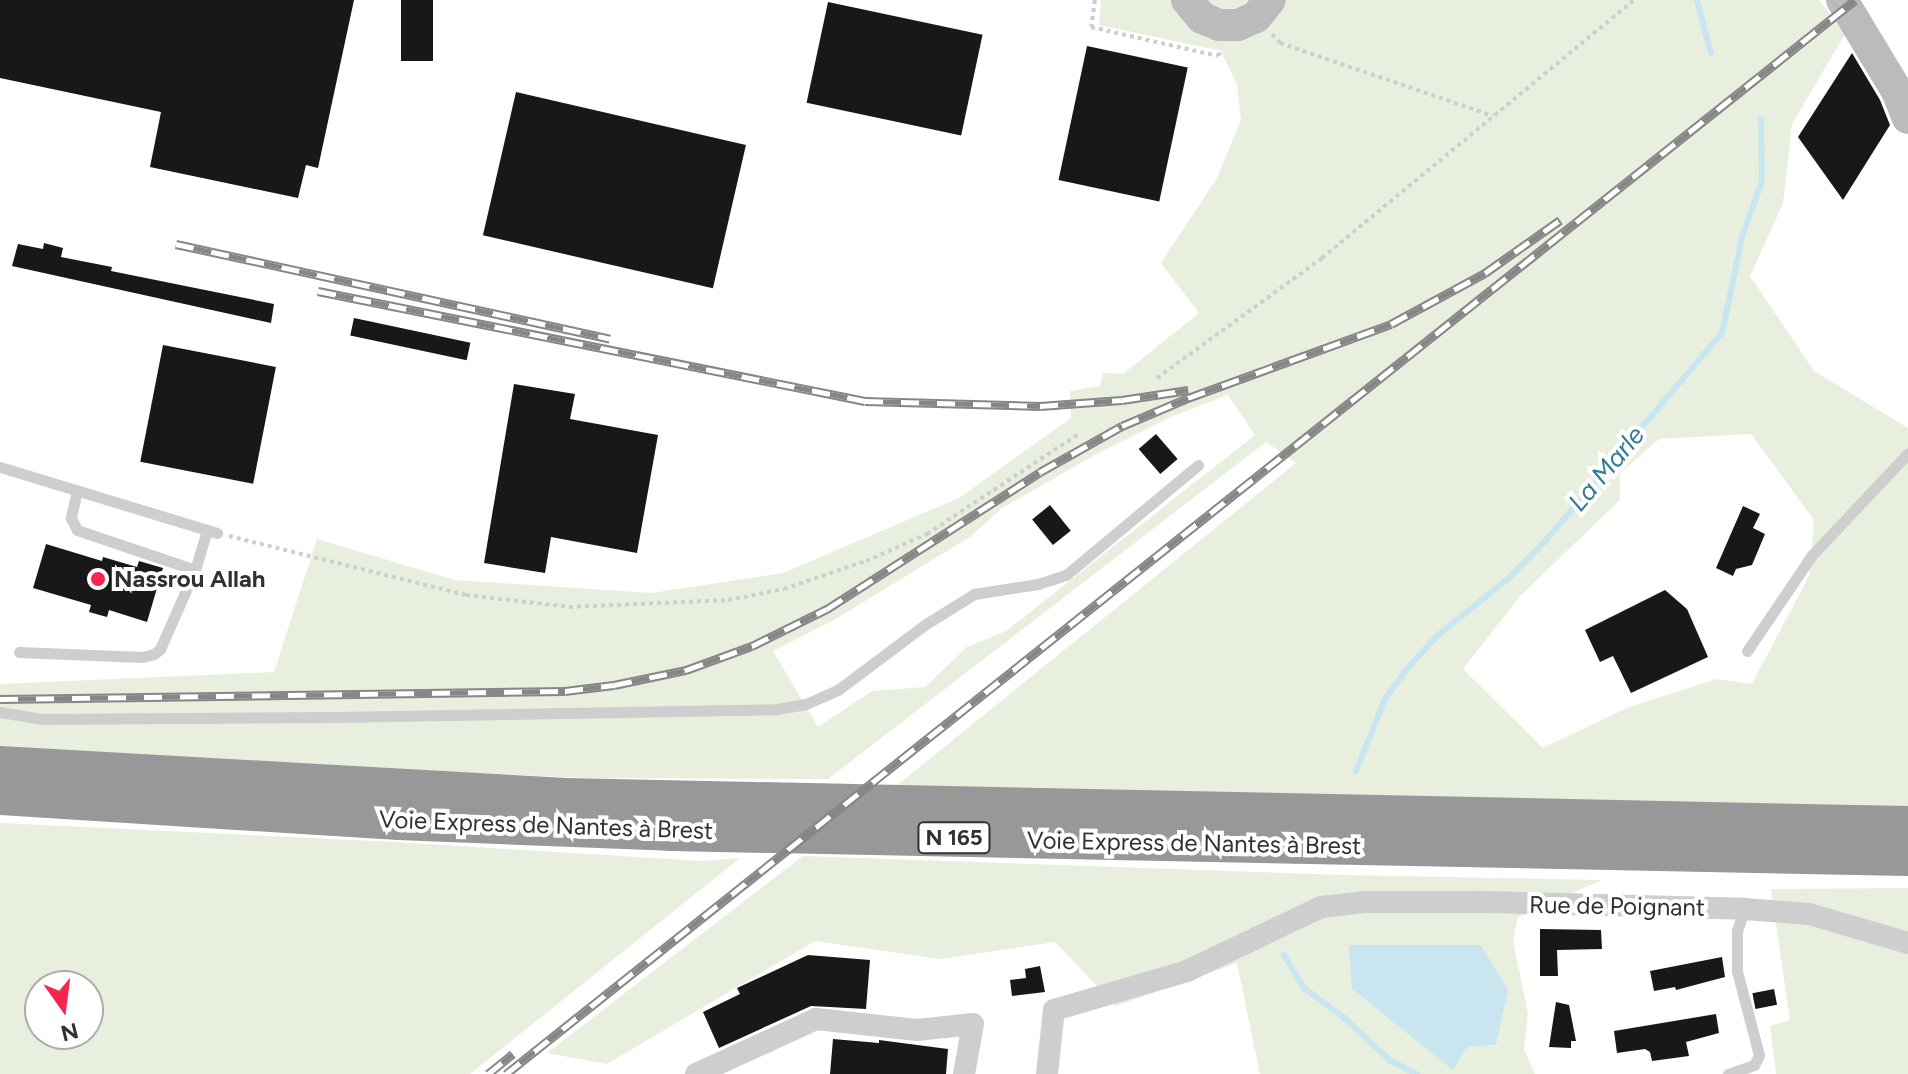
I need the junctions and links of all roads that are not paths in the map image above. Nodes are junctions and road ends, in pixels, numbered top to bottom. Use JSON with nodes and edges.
{"nodes":[{"id":1,"x":1187,"y":0,"type":"edge"},
{"id":2,"x":1842,"y":0,"type":"edge"},
{"id":3,"x":1263,"y":9,"type":"edge"},
{"id":4,"x":1908,"y":118,"type":"edge"},
{"id":5,"x":1908,"y":453,"type":"edge"},
{"id":6,"x":1198,"y":465,"type":"dead end"},
{"id":7,"x":0,"y":467,"type":"edge"},
{"id":8,"x":77,"y":491,"type":"junction"},
{"id":9,"x":195,"y":570,"type":"junction"},
{"id":10,"x":1747,"y":651,"type":"dead end"},
{"id":11,"x":19,"y":652,"type":"dead end"},
{"id":12,"x":0,"y":712,"type":"edge"},
{"id":13,"x":0,"y":766,"type":"edge"},
{"id":14,"x":0,"y":795,"type":"edge"},
{"id":15,"x":1908,"y":826,"type":"edge"},
{"id":16,"x":1908,"y":856,"type":"edge"},
{"id":17,"x":1744,"y":909,"type":"junction"},
{"id":18,"x":1908,"y":943,"type":"edge"},
{"id":19,"x":696,"y":1074,"type":"edge"},
{"id":20,"x":964,"y":1074,"type":"edge"},
{"id":21,"x":1047,"y":1074,"type":"edge"},
{"id":22,"x":1728,"y":1074,"type":"edge"}],
"edges":[{"from":1,"to":3,"type":"street"},
{"from":2,"to":4,"type":"street"},
{"from":5,"to":10,"type":"lane"},
{"from":6,"to":12,"type":"lane"},
{"from":7,"to":8,"type":"lane"},
{"from":8,"to":9,"type":"lane"},
{"from":8,"to":9,"type":"lane"},
{"from":9,"to":11,"type":"lane"},
{"from":13,"to":15,"type":"highway","name":"Voie Express de Nantes à Brest","number":"N 165"},
{"from":14,"to":16,"type":"highway","name":"Voie Express de Nantes à Brest","number":"N 165"},
{"from":17,"to":18,"type":"street","name":"Rue de Poignant"},
{"from":17,"to":21,"type":"street","name":"Rue de Poignant"},
{"from":17,"to":22,"type":"lane"},
{"from":19,"to":20,"type":"street"}]}
